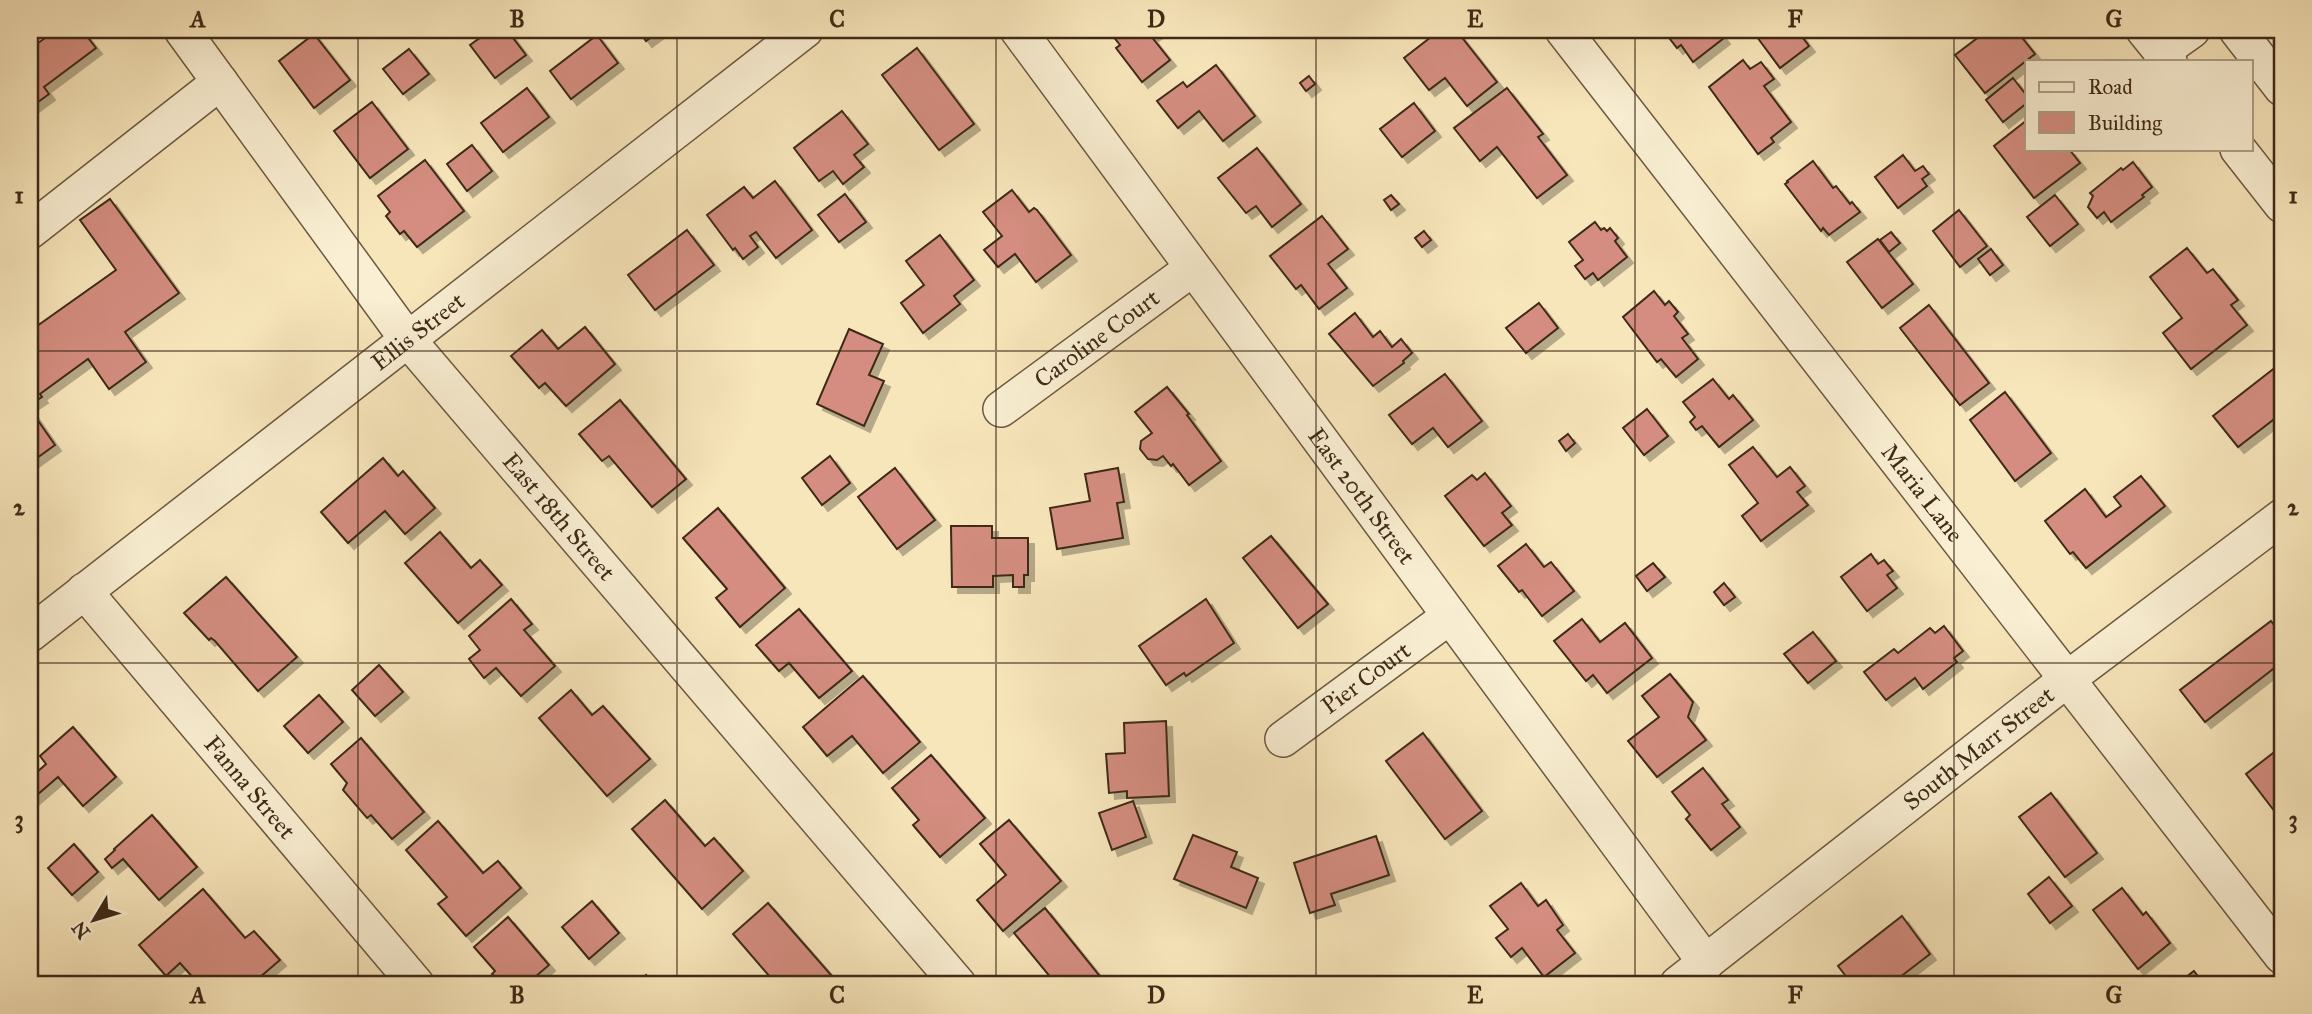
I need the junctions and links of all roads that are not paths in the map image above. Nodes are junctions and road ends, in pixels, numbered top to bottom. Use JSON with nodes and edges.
{"nodes":[{"id":1,"x":182,"y":30,"type":"edge"},
{"id":2,"x":805,"y":30,"type":"edge"},
{"id":3,"x":1018,"y":30,"type":"edge"},
{"id":4,"x":1563,"y":30,"type":"edge"},
{"id":5,"x":2192,"y":30,"type":"edge"},
{"id":6,"x":2237,"y":30,"type":"edge"},
{"id":7,"x":2158,"y":47,"type":"edge"},
{"id":8,"x":220,"y":82,"type":"junction"},
{"id":9,"x":2282,"y":88,"type":"edge"},
{"id":10,"x":2239,"y":150,"type":"edge"},
{"id":11,"x":2282,"y":205,"type":"edge"},
{"id":12,"x":30,"y":231,"type":"edge"},
{"id":13,"x":1193,"y":268,"type":"junction"},
{"id":14,"x":408,"y":340,"type":"junction"},
{"id":15,"x":1001,"y":409,"type":"dead end"},
{"id":16,"x":2282,"y":517,"type":"edge"},
{"id":17,"x":85,"y":591,"type":"junction"},
{"id":18,"x":1450,"y":616,"type":"junction"},
{"id":19,"x":30,"y":634,"type":"edge"},
{"id":20,"x":2066,"y":680,"type":"junction"},
{"id":21,"x":1283,"y":739,"type":"dead end"},
{"id":22,"x":2282,"y":956,"type":"edge"},
{"id":23,"x":1706,"y":963,"type":"junction"},
{"id":24,"x":416,"y":984,"type":"edge"},
{"id":25,"x":958,"y":984,"type":"edge"},
{"id":26,"x":1678,"y":984,"type":"edge"}],
"edges":[{"from":1,"to":8,"type":"street","name":"East 18th Street"},
{"from":2,"to":14,"type":"street","name":"Ellis Street"},
{"from":3,"to":13,"type":"street","name":"East 20th Street"},
{"from":4,"to":20,"type":"street","name":"Maria Lane"},
{"from":5,"to":7,"type":"street"},
{"from":6,"to":9,"type":"street"},
{"from":8,"to":12,"type":"street"},
{"from":8,"to":14,"type":"street","name":"East 18th Street"},
{"from":10,"to":11,"type":"street"},
{"from":13,"to":15,"type":"street","name":"Caroline Court"},
{"from":13,"to":18,"type":"street","name":"East 20th Street"},
{"from":14,"to":17,"type":"street","name":"Ellis Street"},
{"from":14,"to":25,"type":"street","name":"East 18th Street"},
{"from":16,"to":20,"type":"street","name":"South Marr Street"},
{"from":17,"to":19,"type":"street","name":"Ellis Street"},
{"from":17,"to":24,"type":"street","name":"Fanna Street"},
{"from":18,"to":21,"type":"street","name":"Pier Court"},
{"from":18,"to":23,"type":"street","name":"East 20th Street"},
{"from":20,"to":22,"type":"street","name":"Maria Lane"},
{"from":20,"to":23,"type":"street","name":"South Marr Street"},
{"from":23,"to":26,"type":"street","name":"South Marr Street"}]}
